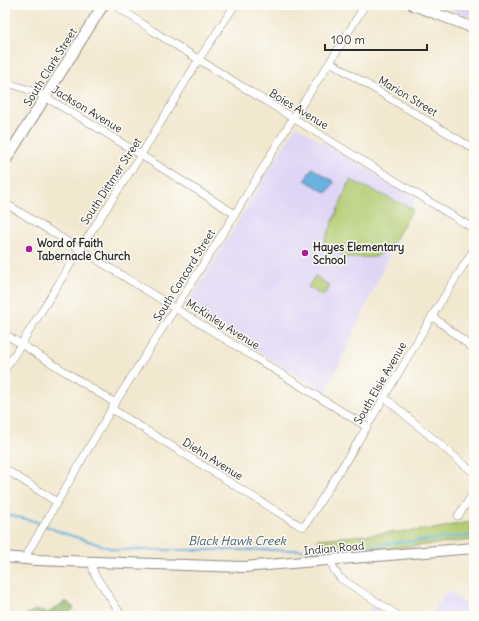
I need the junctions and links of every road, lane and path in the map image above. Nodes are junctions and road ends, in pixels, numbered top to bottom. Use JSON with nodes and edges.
{"nodes":[{"id":1,"x":103,"y":5,"type":"edge"},
{"id":2,"x":115,"y":5,"type":"edge"},
{"id":3,"x":235,"y":5,"type":"edge"},
{"id":4,"x":365,"y":5,"type":"edge"},
{"id":5,"x":413,"y":5,"type":"edge"},
{"id":6,"x":474,"y":28,"type":"edge"},
{"id":7,"x":200,"y":59,"type":"junction"},
{"id":8,"x":330,"y":62,"type":"junction"},
{"id":9,"x":5,"y":82,"type":"edge"},
{"id":10,"x":45,"y":97,"type":"junction"},
{"id":11,"x":293,"y":118,"type":"junction"},
{"id":12,"x":474,"y":149,"type":"edge"},
{"id":13,"x":141,"y":155,"type":"junction"},
{"id":14,"x":5,"y":161,"type":"edge"},
{"id":15,"x":5,"y":203,"type":"edge"},
{"id":16,"x":235,"y":214,"type":"junction"},
{"id":17,"x":474,"y":229,"type":"edge"},
{"id":18,"x":80,"y":249,"type":"junction"},
{"id":19,"x":474,"y":249,"type":"edge"},
{"id":20,"x":176,"y":308,"type":"junction"},
{"id":21,"x":432,"y":316,"type":"junction"},
{"id":22,"x":5,"y":334,"type":"edge"},
{"id":23,"x":21,"y":344,"type":"junction"},
{"id":24,"x":474,"y":349,"type":"edge"},
{"id":25,"x":5,"y":370,"type":"edge"},
{"id":26,"x":384,"y":397,"type":"junction"},
{"id":27,"x":114,"y":406,"type":"junction"},
{"id":28,"x":367,"y":427,"type":"junction"},
{"id":29,"x":5,"y":469,"type":"edge"},
{"id":30,"x":474,"y":473,"type":"edge"},
{"id":31,"x":474,"y":492,"type":"edge"},
{"id":32,"x":57,"y":502,"type":"junction"},
{"id":33,"x":458,"y":516,"type":"dead end"},
{"id":34,"x":303,"y":527,"type":"joint"},
{"id":35,"x":474,"y":548,"type":"edge"},
{"id":36,"x":5,"y":557,"type":"edge"},
{"id":37,"x":24,"y":559,"type":"junction"},
{"id":38,"x":331,"y":560,"type":"junction"},
{"id":39,"x":92,"y":562,"type":"junction"},
{"id":40,"x":122,"y":616,"type":"edge"},
{"id":41,"x":399,"y":616,"type":"edge"}],
"edges":[{"from":1,"to":10,"type":"street","name":"South Clark Street"},
{"from":2,"to":7,"type":"street","name":"Boies Avenue"},
{"from":3,"to":7,"type":"street","name":"South Dittmer Street"},
{"from":4,"to":8,"type":"street","name":"South Concord Street"},
{"from":5,"to":6,"type":"street"},
{"from":7,"to":11,"type":"street","name":"Boies Avenue"},
{"from":7,"to":13,"type":"street","name":"South Dittmer Street"},
{"from":8,"to":11,"type":"street","name":"South Concord Street"},
{"from":8,"to":12,"type":"street","name":"Marion Street"},
{"from":9,"to":10,"type":"street","name":"Jackson Avenue"},
{"from":10,"to":13,"type":"street","name":"Jackson Avenue"},
{"from":10,"to":14,"type":"street","name":"South Clark Street"},
{"from":11,"to":16,"type":"street","name":"South Concord Street"},
{"from":11,"to":17,"type":"street","name":"Boies Avenue"},
{"from":13,"to":16,"type":"street","name":"Jackson Avenue"},
{"from":13,"to":18,"type":"street","name":"South Dittmer Street"},
{"from":15,"to":18,"type":"street","name":"McKinley Avenue"},
{"from":16,"to":20,"type":"street","name":"South Concord Street"},
{"from":18,"to":20,"type":"street","name":"McKinley Avenue"},
{"from":18,"to":23,"type":"street","name":"South Dittmer Street"},
{"from":19,"to":21,"type":"street","name":"South Elsie Avenue"},
{"from":20,"to":27,"type":"street","name":"South Concord Street"},
{"from":20,"to":28,"type":"street","name":"McKinley Avenue"},
{"from":21,"to":24,"type":"street"},
{"from":21,"to":26,"type":"street","name":"South Elsie Avenue"},
{"from":22,"to":23,"type":"street","name":"Diehn Avenue"},
{"from":23,"to":25,"type":"street","name":"South Dittmer Street"},
{"from":23,"to":27,"type":"street","name":"Diehn Avenue"},
{"from":26,"to":28,"type":"street","name":"South Elsie Avenue"},
{"from":26,"to":30,"type":"street"},
{"from":27,"to":32,"type":"street","name":"South Concord Street"},
{"from":27,"to":34,"type":"street","name":"Diehn Avenue"},
{"from":28,"to":34,"type":"street","name":"South Elsie Avenue"},
{"from":29,"to":32,"type":"street"},
{"from":31,"to":33,"type":"street"},
{"from":32,"to":37,"type":"street","name":"South Concord Street"},
{"from":35,"to":38,"type":"street","name":"Indian Road"},
{"from":36,"to":37,"type":"street","name":"Indian Road"},
{"from":37,"to":39,"type":"street","name":"Indian Road"},
{"from":38,"to":39,"type":"street","name":"Indian Road"},
{"from":38,"to":41,"type":"street"},
{"from":39,"to":40,"type":"street"}]}
